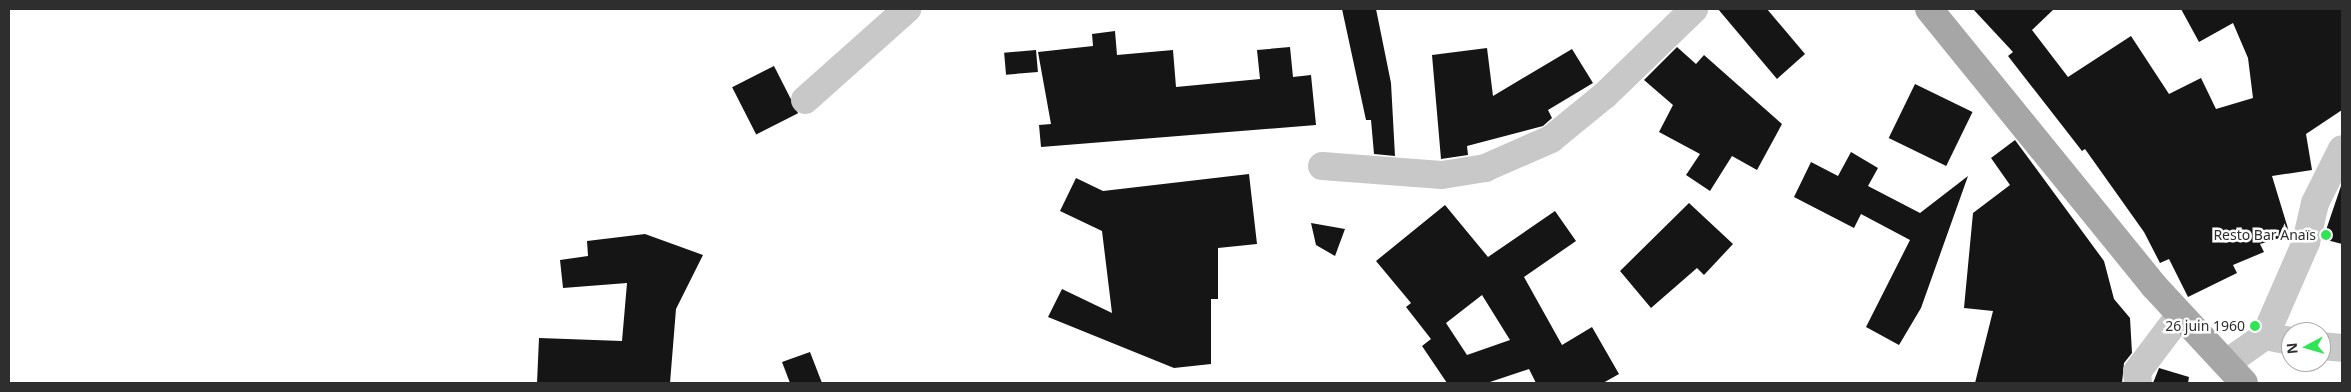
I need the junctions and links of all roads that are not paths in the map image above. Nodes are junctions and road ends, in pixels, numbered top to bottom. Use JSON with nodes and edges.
{"nodes":[{"id":1,"x":907,"y":9,"type":"edge"},
{"id":2,"x":1694,"y":9,"type":"edge"},
{"id":3,"x":1928,"y":9,"type":"edge"},
{"id":4,"x":805,"y":100,"type":"dead end"},
{"id":5,"x":2342,"y":149,"type":"edge"},
{"id":6,"x":1322,"y":166,"type":"dead end"},
{"id":7,"x":2180,"y":315,"type":"junction"},
{"id":8,"x":2278,"y":338,"type":"edge"},
{"id":9,"x":2236,"y":373,"type":"edge"},
{"id":10,"x":2135,"y":380,"type":"edge"}],
"edges":[{"from":1,"to":4,"type":"street"},
{"from":2,"to":6,"type":"street"},
{"from":3,"to":7,"type":"main road"},
{"from":5,"to":8,"type":"street"},
{"from":7,"to":9,"type":"main road"},
{"from":7,"to":10,"type":"street"},
{"from":8,"to":9,"type":"street"}]}
